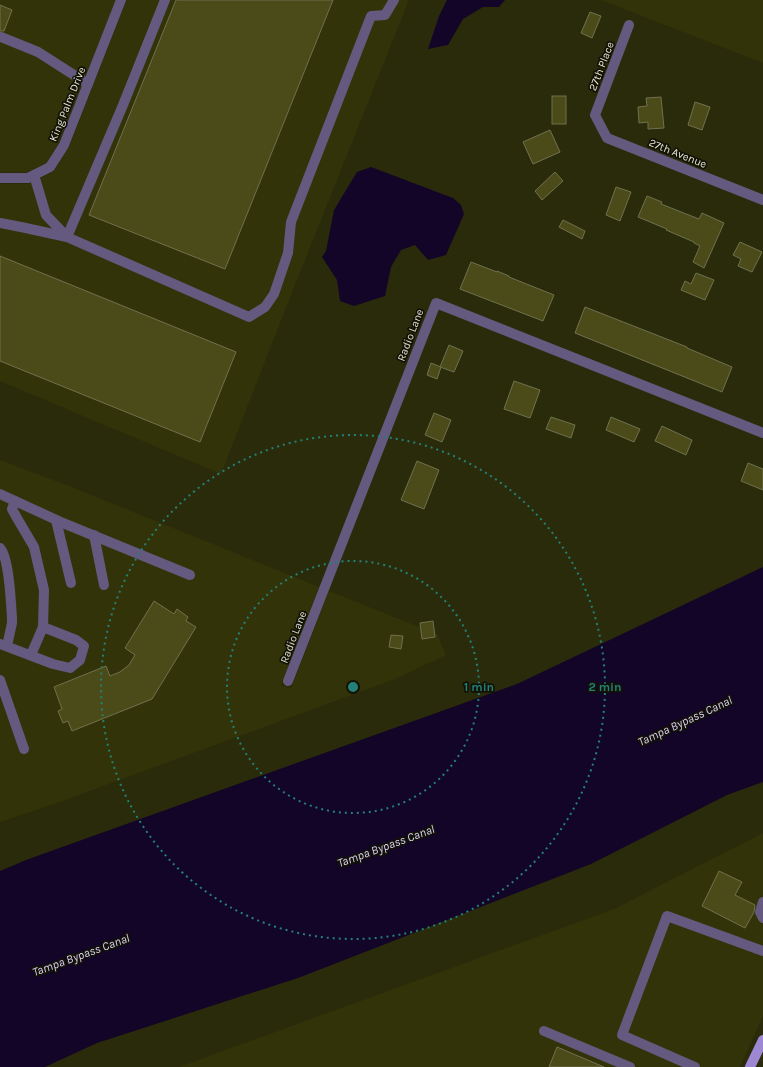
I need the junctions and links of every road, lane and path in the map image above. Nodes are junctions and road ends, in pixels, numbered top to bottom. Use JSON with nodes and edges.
{"nodes":[{"id":1,"x":121,"y":0,"type":"edge"},
{"id":2,"x":165,"y":0,"type":"edge"},
{"id":3,"x":394,"y":0,"type":"edge"},
{"id":4,"x":629,"y":25,"type":"dead end"},
{"id":5,"x":1,"y":37,"type":"dead end"},
{"id":6,"x":88,"y":84,"type":"junction"},
{"id":7,"x":595,"y":116,"type":"joint"},
{"id":8,"x":34,"y":175,"type":"junction"},
{"id":9,"x":0,"y":178,"type":"edge"},
{"id":10,"x":763,"y":200,"type":"edge"},
{"id":11,"x":0,"y":224,"type":"edge"},
{"id":12,"x":67,"y":237,"type":"junction"},
{"id":13,"x":763,"y":433,"type":"edge"},
{"id":14,"x":0,"y":494,"type":"edge"},
{"id":15,"x":15,"y":501,"type":"junction"},
{"id":16,"x":56,"y":520,"type":"junction"},
{"id":17,"x":94,"y":535,"type":"junction"},
{"id":18,"x":0,"y":548,"type":"edge"},
{"id":19,"x":190,"y":575,"type":"dead end"},
{"id":20,"x":71,"y":582,"type":"dead end"},
{"id":21,"x":104,"y":585,"type":"dead end"},
{"id":22,"x":43,"y":627,"type":"junction"},
{"id":23,"x":4,"y":645,"type":"edge"},
{"id":24,"x":31,"y":655,"type":"junction"},
{"id":25,"x":0,"y":680,"type":"edge"},
{"id":26,"x":288,"y":681,"type":"dead end"},
{"id":27,"x":24,"y":750,"type":"dead end"},
{"id":28,"x":763,"y":902,"type":"edge"},
{"id":29,"x":763,"y":918,"type":"edge"},
{"id":30,"x":763,"y":951,"type":"edge"},
{"id":31,"x":544,"y":1031,"type":"dead end"},
{"id":32,"x":763,"y":1040,"type":"edge"},
{"id":33,"x":630,"y":1067,"type":"edge"},
{"id":34,"x":695,"y":1067,"type":"edge"},
{"id":35,"x":750,"y":1067,"type":"edge"}],
"edges":[{"from":1,"to":6,"type":"street","name":"King Palm Drive"},
{"from":2,"to":12,"type":"street"},
{"from":3,"to":12,"type":"street"},
{"from":4,"to":7,"type":"street","name":"27th Place"},
{"from":5,"to":6,"type":"street"},
{"from":6,"to":8,"type":"street","name":"King Palm Drive"},
{"from":7,"to":10,"type":"street","name":"27th Avenue"},
{"from":8,"to":9,"type":"street","name":"King Palm Drive"},
{"from":8,"to":12,"type":"street"},
{"from":11,"to":12,"type":"street"},
{"from":13,"to":26,"type":"street","name":"Radio Lane"},
{"from":14,"to":15,"type":"street"},
{"from":15,"to":16,"type":"street"},
{"from":15,"to":22,"type":"street"},
{"from":16,"to":17,"type":"street"},
{"from":16,"to":20,"type":"street"},
{"from":17,"to":19,"type":"street"},
{"from":17,"to":21,"type":"street"},
{"from":18,"to":23,"type":"street"},
{"from":22,"to":24,"type":"street"},
{"from":22,"to":24,"type":"street"},
{"from":23,"to":24,"type":"street"},
{"from":25,"to":27,"type":"street"},
{"from":28,"to":29,"type":"street"},
{"from":30,"to":34,"type":"street"},
{"from":31,"to":33,"type":"street"},
{"from":32,"to":35,"type":"main road"}]}
